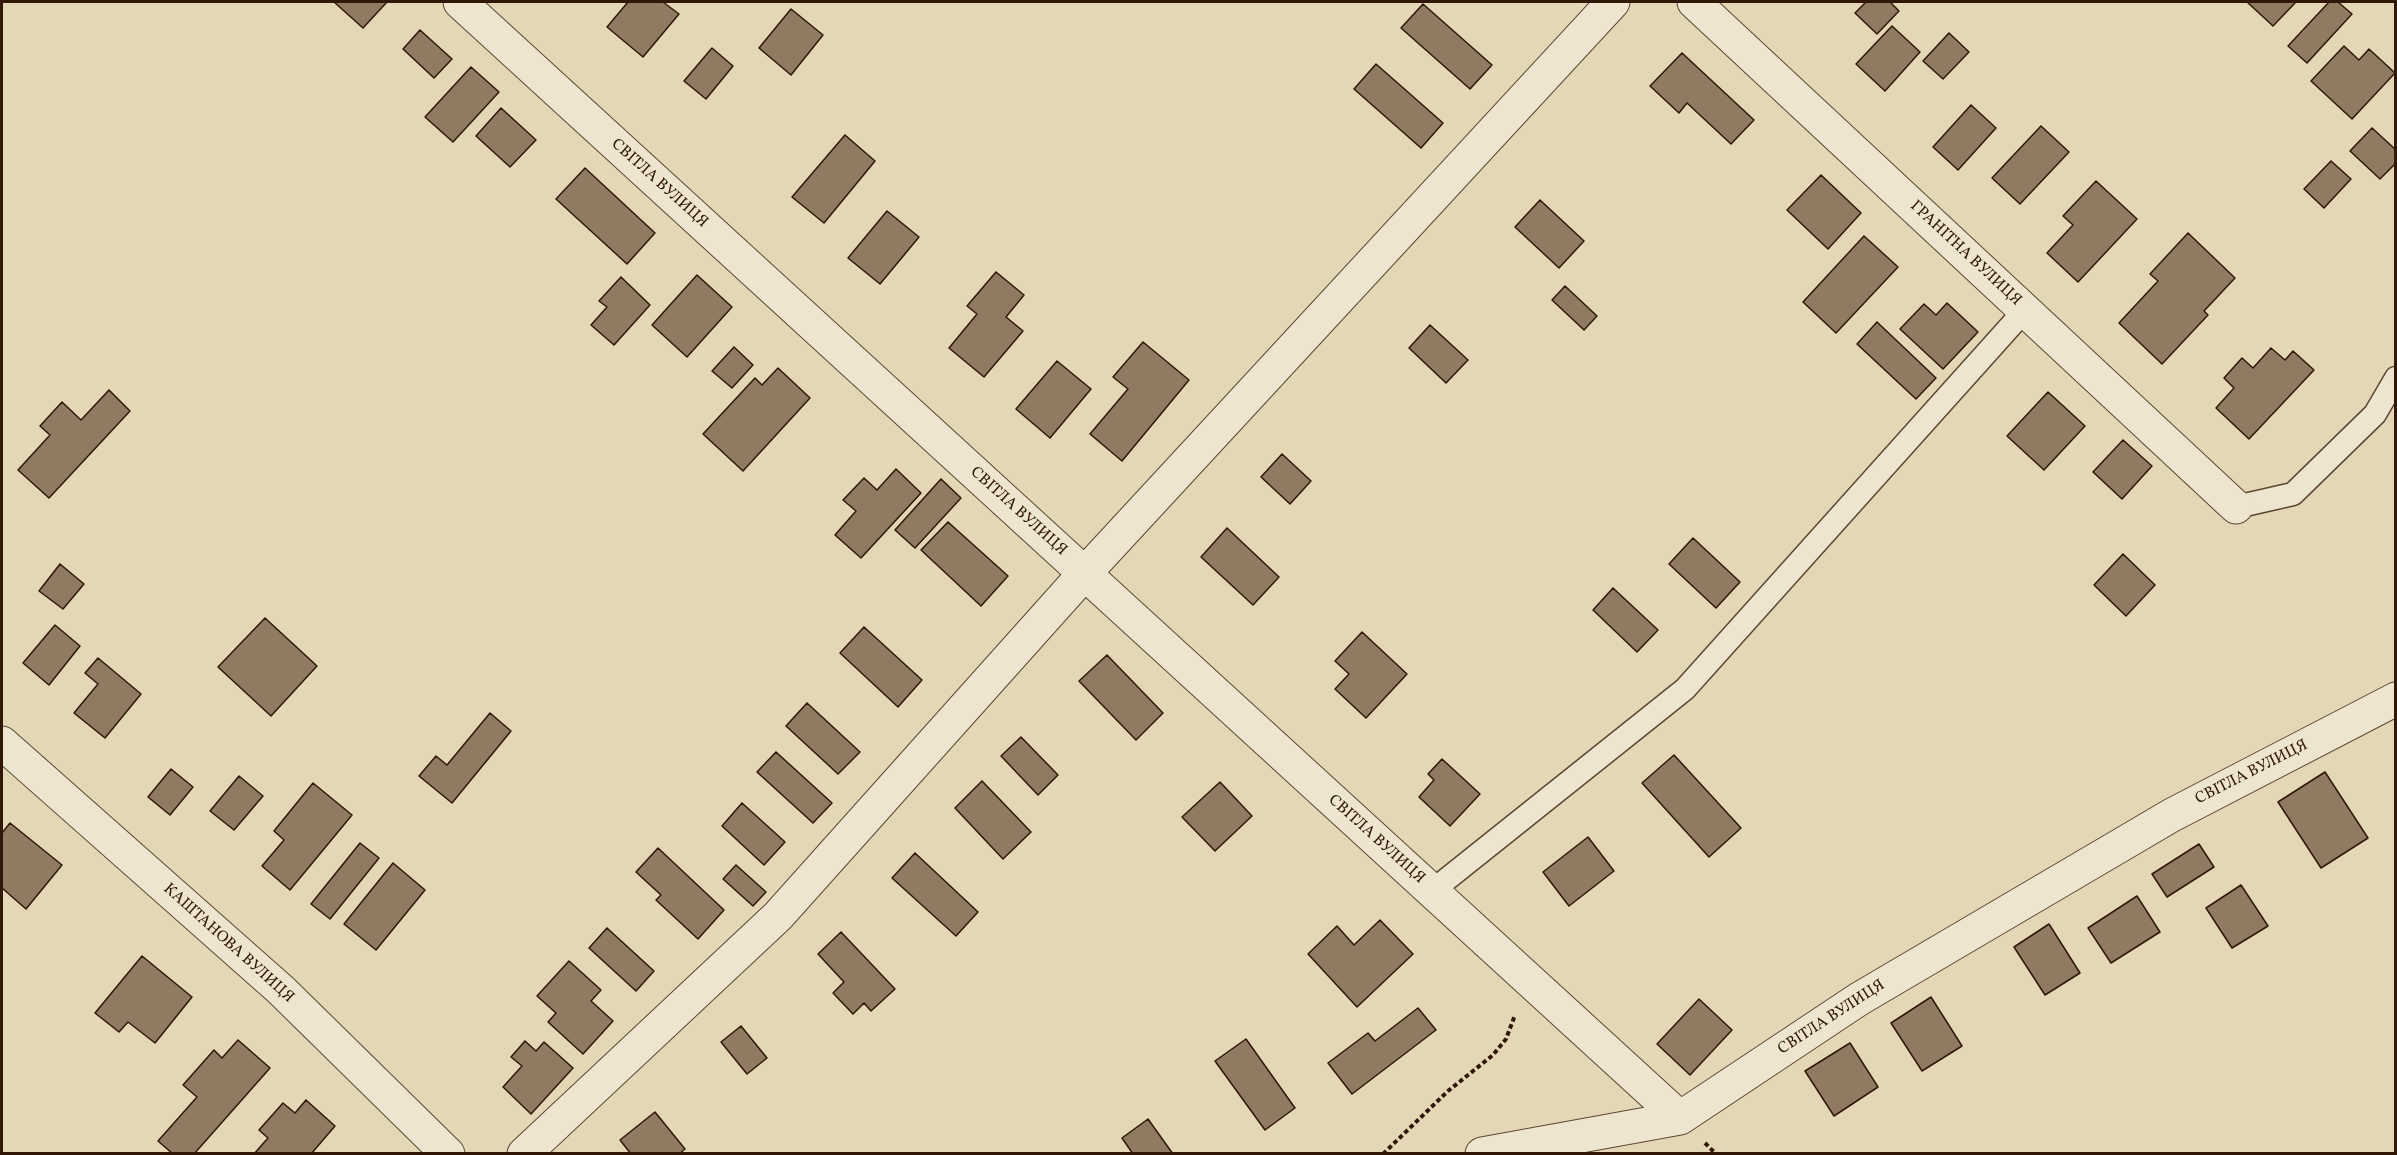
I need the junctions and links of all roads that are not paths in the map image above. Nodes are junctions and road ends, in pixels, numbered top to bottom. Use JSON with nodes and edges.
{"nodes":[{"id":1,"x":460,"y":2,"type":"edge"},
{"id":2,"x":1613,"y":2,"type":"edge"},
{"id":3,"x":1694,"y":2,"type":"edge"},
{"id":4,"x":2025,"y":310,"type":"junction"},
{"id":5,"x":2396,"y":378,"type":"edge"},
{"id":6,"x":2236,"y":507,"type":"joint"},
{"id":7,"x":1085,"y":573,"type":"junction"},
{"id":8,"x":2396,"y":699,"type":"edge"},
{"id":9,"x":2,"y":743,"type":"edge"},
{"id":10,"x":1432,"y":891,"type":"junction"},
{"id":11,"x":1680,"y":1118,"type":"junction"},
{"id":12,"x":448,"y":1154,"type":"edge"},
{"id":13,"x":524,"y":1154,"type":"edge"},
{"id":14,"x":1482,"y":1154,"type":"edge"}],
"edges":[{"from":1,"to":7,"type":"street","name":"СВІТЛА ВУЛИЦЯ"},
{"from":2,"to":7,"type":"street"},
{"from":3,"to":4,"type":"street","name":"ГРАНІТНА ВУЛИЦЯ"},
{"from":4,"to":6,"type":"street","name":"ГРАНІТНА ВУЛИЦЯ"},
{"from":4,"to":10,"type":"lane"},
{"from":5,"to":6,"type":"lane"},
{"from":7,"to":10,"type":"street","name":"СВІТЛА ВУЛИЦЯ"},
{"from":7,"to":13,"type":"street"},
{"from":8,"to":11,"type":"street","name":"СВІТЛА ВУЛИЦЯ"},
{"from":9,"to":12,"type":"street","name":"КАШТАНОВА ВУЛИЦЯ"},
{"from":10,"to":11,"type":"street","name":"СВІТЛА ВУЛИЦЯ"},
{"from":11,"to":14,"type":"street"}]}
